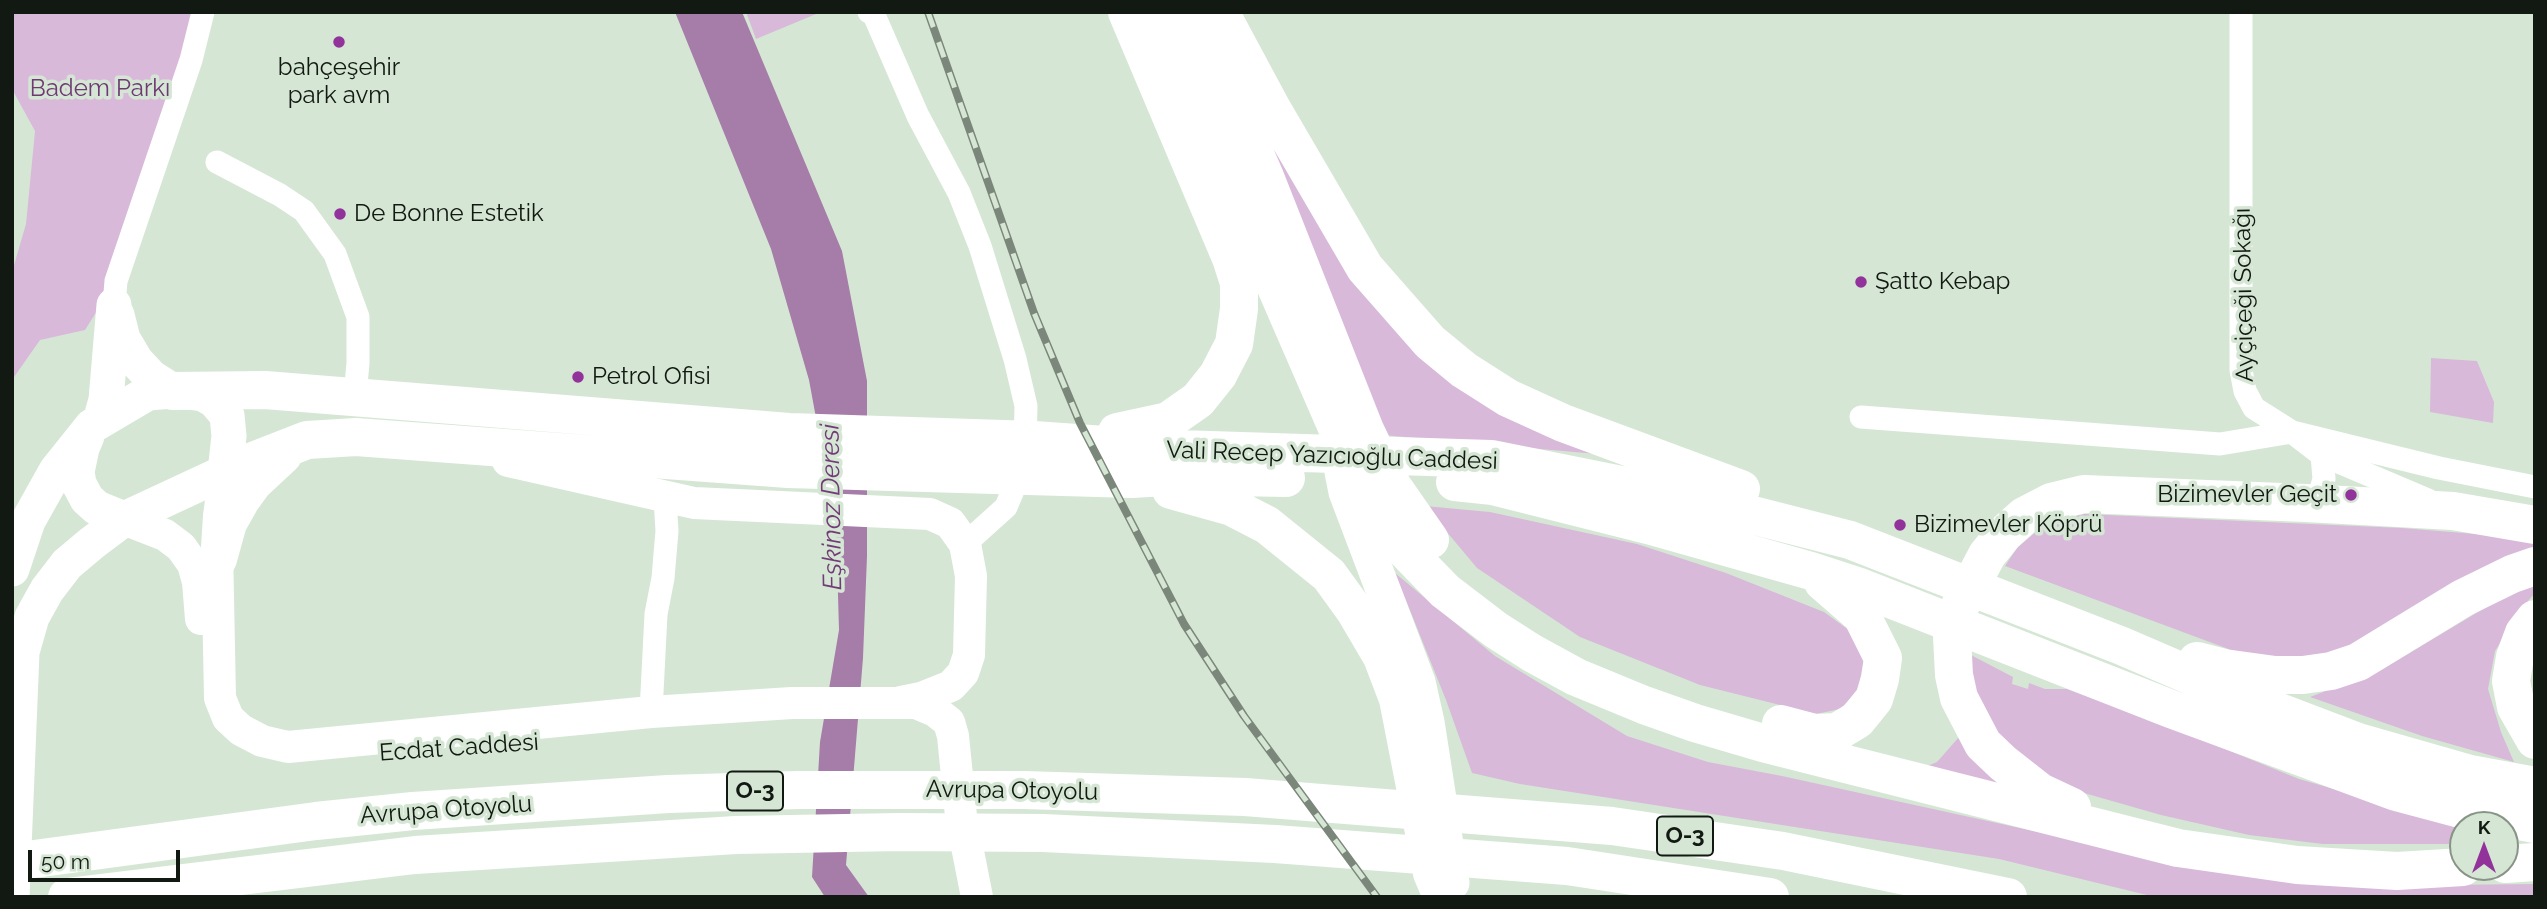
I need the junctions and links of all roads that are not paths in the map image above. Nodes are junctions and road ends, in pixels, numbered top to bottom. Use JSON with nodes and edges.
{"nodes":[{"id":1,"x":203,"y":12,"type":"edge"},
{"id":2,"x":869,"y":12,"type":"edge"},
{"id":3,"x":1127,"y":12,"type":"edge"},
{"id":4,"x":1159,"y":12,"type":"edge"},
{"id":5,"x":1194,"y":12,"type":"edge"},
{"id":6,"x":1220,"y":12,"type":"edge"},
{"id":7,"x":2241,"y":12,"type":"edge"},
{"id":8,"x":217,"y":162,"type":"dead end"},
{"id":9,"x":114,"y":305,"type":"junction"},
{"id":10,"x":177,"y":391,"type":"junction"},
{"id":11,"x":355,"y":396,"type":"junction"},
{"id":12,"x":107,"y":416,"type":"junction"},
{"id":13,"x":1861,"y":417,"type":"dead end"},
{"id":14,"x":2292,"y":432,"type":"junction"},
{"id":15,"x":421,"y":440,"type":"junction"},
{"id":16,"x":1034,"y":440,"type":"junction"},
{"id":17,"x":1342,"y":443,"type":"junction"},
{"id":18,"x":295,"y":444,"type":"junction"},
{"id":19,"x":789,"y":451,"type":"junction"},
{"id":20,"x":2322,"y":455,"type":"junction"},
{"id":21,"x":225,"y":472,"type":"junction"},
{"id":22,"x":1492,"y":473,"type":"junction"},
{"id":23,"x":1132,"y":479,"type":"junction"},
{"id":24,"x":2535,"y":487,"type":"edge"},
{"id":25,"x":665,"y":498,"type":"junction"},
{"id":26,"x":2306,"y":503,"type":"junction"},
{"id":27,"x":2453,"y":511,"type":"junction"},
{"id":28,"x":124,"y":519,"type":"junction"},
{"id":29,"x":2535,"y":525,"type":"edge"},
{"id":30,"x":1850,"y":540,"type":"junction"},
{"id":31,"x":965,"y":544,"type":"junction"},
{"id":32,"x":218,"y":559,"type":"junction"},
{"id":33,"x":2535,"y":566,"type":"edge"},
{"id":34,"x":12,"y":569,"type":"edge"},
{"id":35,"x":1811,"y":571,"type":"junction"},
{"id":36,"x":2535,"y":619,"type":"edge"},
{"id":37,"x":2122,"y":646,"type":"junction"},
{"id":38,"x":888,"y":709,"type":"junction"},
{"id":39,"x":651,"y":712,"type":"junction"},
{"id":40,"x":792,"y":713,"type":"junction"},
{"id":41,"x":2535,"y":740,"type":"edge"},
{"id":42,"x":2535,"y":786,"type":"edge"},
{"id":43,"x":2535,"y":824,"type":"edge"},
{"id":44,"x":2141,"y":839,"type":"junction"},
{"id":45,"x":12,"y":862,"type":"edge"},
{"id":46,"x":2449,"y":868,"type":"edge"},
{"id":47,"x":12,"y":897,"type":"edge"},
{"id":48,"x":67,"y":897,"type":"edge"},
{"id":49,"x":976,"y":897,"type":"edge"},
{"id":50,"x":1442,"y":897,"type":"edge"},
{"id":51,"x":1453,"y":897,"type":"edge"},
{"id":52,"x":1770,"y":897,"type":"edge"},
{"id":53,"x":2008,"y":897,"type":"edge"}],
"edges":[{"from":1,"to":9,"type":"street"},
{"from":2,"to":31,"type":"street"},
{"from":3,"to":16,"type":"highway"},
{"from":4,"to":17,"type":"main road"},
{"from":5,"to":35,"type":"highway"},
{"from":6,"to":30,"type":"highway"},
{"from":7,"to":14,"type":"street","name":"Ayçiçeği Sokağı"},
{"from":8,"to":11,"type":"street"},
{"from":9,"to":10,"type":"main road"},
{"from":9,"to":12,"type":"main road"},
{"from":10,"to":11,"type":"highway"},
{"from":10,"to":12,"type":"main road"},
{"from":10,"to":21,"type":"main road"},
{"from":11,"to":19,"type":"highway"},
{"from":12,"to":28,"type":"main road"},
{"from":12,"to":34,"type":"main road"},
{"from":13,"to":14,"type":"street"},
{"from":14,"to":20,"type":"street"},
{"from":14,"to":24,"type":"street","name":"Ayçiçeği Sokağı"},
{"from":15,"to":18,"type":"highway"},
{"from":15,"to":19,"type":"highway"},
{"from":15,"to":25,"type":"main road"},
{"from":16,"to":19,"type":"highway","name":"Vali Recep Yazıcıoğlu Caddesi"},
{"from":16,"to":22,"type":"highway","name":"Vali Recep Yazıcıoğlu Caddesi"},
{"from":17,"to":44,"type":"highway"},
{"from":17,"to":51,"type":"main road"},
{"from":18,"to":21,"type":"highway"},
{"from":18,"to":32,"type":"highway"},
{"from":19,"to":23,"type":"highway","name":"Vali Recep Yazıcıoğlu Caddesi"},
{"from":20,"to":26,"type":"street"},
{"from":20,"to":27,"type":"street"},
{"from":21,"to":28,"type":"main road"},
{"from":21,"to":32,"type":"main road","name":"Ecdat Caddesi"},
{"from":22,"to":23,"type":"highway","name":"Vali Recep Yazıcıoğlu Caddesi"},
{"from":22,"to":30,"type":"highway","name":"Vali Recep Yazıcıoğlu Caddesi"},
{"from":22,"to":35,"type":"highway","name":"Vali Recep Yazıcıoğlu Caddesi"},
{"from":23,"to":50,"type":"highway"},
{"from":25,"to":31,"type":"main road"},
{"from":25,"to":39,"type":"street"},
{"from":26,"to":27,"type":"highway"},
{"from":26,"to":44,"type":"highway"},
{"from":27,"to":29,"type":"highway"},
{"from":28,"to":40,"type":"main road","name":"Ecdat Caddesi"},
{"from":28,"to":47,"type":"main road"},
{"from":30,"to":37,"type":"highway","name":"Vali Recep Yazıcıoğlu Caddesi"},
{"from":31,"to":38,"type":"main road"},
{"from":32,"to":39,"type":"main road","name":"Ecdat Caddesi"},
{"from":33,"to":37,"type":"highway"},
{"from":35,"to":43,"type":"highway","name":"Vali Recep Yazıcıoğlu Caddesi"},
{"from":36,"to":41,"type":"highway"},
{"from":37,"to":42,"type":"highway"},
{"from":38,"to":40,"type":"main road","name":"Ecdat Caddesi"},
{"from":38,"to":49,"type":"main road","name":"Ecdat Caddesi"},
{"from":39,"to":40,"type":"main road","name":"Ecdat Caddesi"},
{"from":44,"to":46,"type":"highway"},
{"from":45,"to":53,"type":"highway","name":"Avrupa Otoyolu","number":"O-3"},
{"from":48,"to":52,"type":"highway","name":"Avrupa Otoyolu","number":"O-3"}]}
